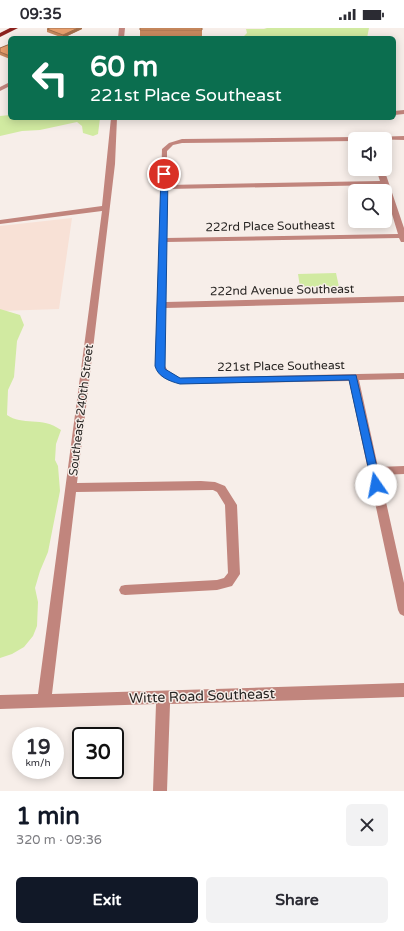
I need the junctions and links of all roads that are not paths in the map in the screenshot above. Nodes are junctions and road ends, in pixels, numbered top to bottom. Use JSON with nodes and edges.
{"nodes":[{"id":1,"x":15,"y":28,"type":"edge"},
{"id":2,"x":0,"y":34,"type":"edge"},
{"id":3,"x":114,"y":120,"type":"edge"},
{"id":4,"x":392,"y":138,"type":"edge"},
{"id":5,"x":404,"y":138,"type":"edge"},
{"id":6,"x":348,"y":139,"type":"edge"},
{"id":7,"x":382,"y":176,"type":"edge"},
{"id":8,"x":384,"y":183,"type":"junction"},
{"id":9,"x":164,"y":187,"type":"junction"},
{"id":10,"x":106,"y":208,"type":"junction"},
{"id":11,"x":0,"y":222,"type":"edge"},
{"id":12,"x":403,"y":238,"type":"edge"},
{"id":13,"x":163,"y":240,"type":"junction"},
{"id":14,"x":404,"y":299,"type":"edge"},
{"id":15,"x":161,"y":305,"type":"junction"},
{"id":16,"x":404,"y":376,"type":"edge"},
{"id":17,"x":353,"y":377,"type":"junction"},
{"id":18,"x":404,"y":470,"type":"edge"},
{"id":19,"x":373,"y":471,"type":"junction"},
{"id":20,"x":71,"y":488,"type":"junction"},
{"id":21,"x":401,"y":586,"type":"edge"},
{"id":22,"x":125,"y":590,"type":"dead end"},
{"id":23,"x":404,"y":610,"type":"edge"},
{"id":24,"x":404,"y":690,"type":"edge"},
{"id":25,"x":163,"y":698,"type":"junction"},
{"id":26,"x":44,"y":701,"type":"junction"},
{"id":27,"x":0,"y":702,"type":"edge"},
{"id":28,"x":160,"y":791,"type":"edge"}],
"edges":[{"from":1,"to":2,"type":"main road"},
{"from":3,"to":10,"type":"street","name":"Southeast 240th Street"},
{"from":4,"to":5,"type":"street"},
{"from":6,"to":9,"type":"street"},
{"from":7,"to":8,"type":"street"},
{"from":8,"to":9,"type":"street"},
{"from":8,"to":12,"type":"street"},
{"from":9,"to":13,"type":"street"},
{"from":10,"to":11,"type":"street"},
{"from":10,"to":20,"type":"street","name":"Southeast 240th Street"},
{"from":12,"to":13,"type":"street","name":"222rd Place Southeast"},
{"from":13,"to":15,"type":"street"},
{"from":14,"to":15,"type":"street","name":"222nd Avenue Southeast"},
{"from":15,"to":17,"type":"street","name":"221st Place Southeast"},
{"from":16,"to":17,"type":"street","name":"221st Place Southeast"},
{"from":17,"to":19,"type":"street"},
{"from":18,"to":19,"type":"street"},
{"from":19,"to":21,"type":"street"},
{"from":20,"to":22,"type":"street"},
{"from":20,"to":26,"type":"street","name":"Southeast 240th Street"},
{"from":21,"to":23,"type":"street"},
{"from":24,"to":25,"type":"street","name":"Witte Road Southeast"},
{"from":25,"to":26,"type":"street","name":"Witte Road Southeast"},
{"from":25,"to":28,"type":"street"},
{"from":26,"to":27,"type":"street","name":"Witte Road Southeast"}]}
